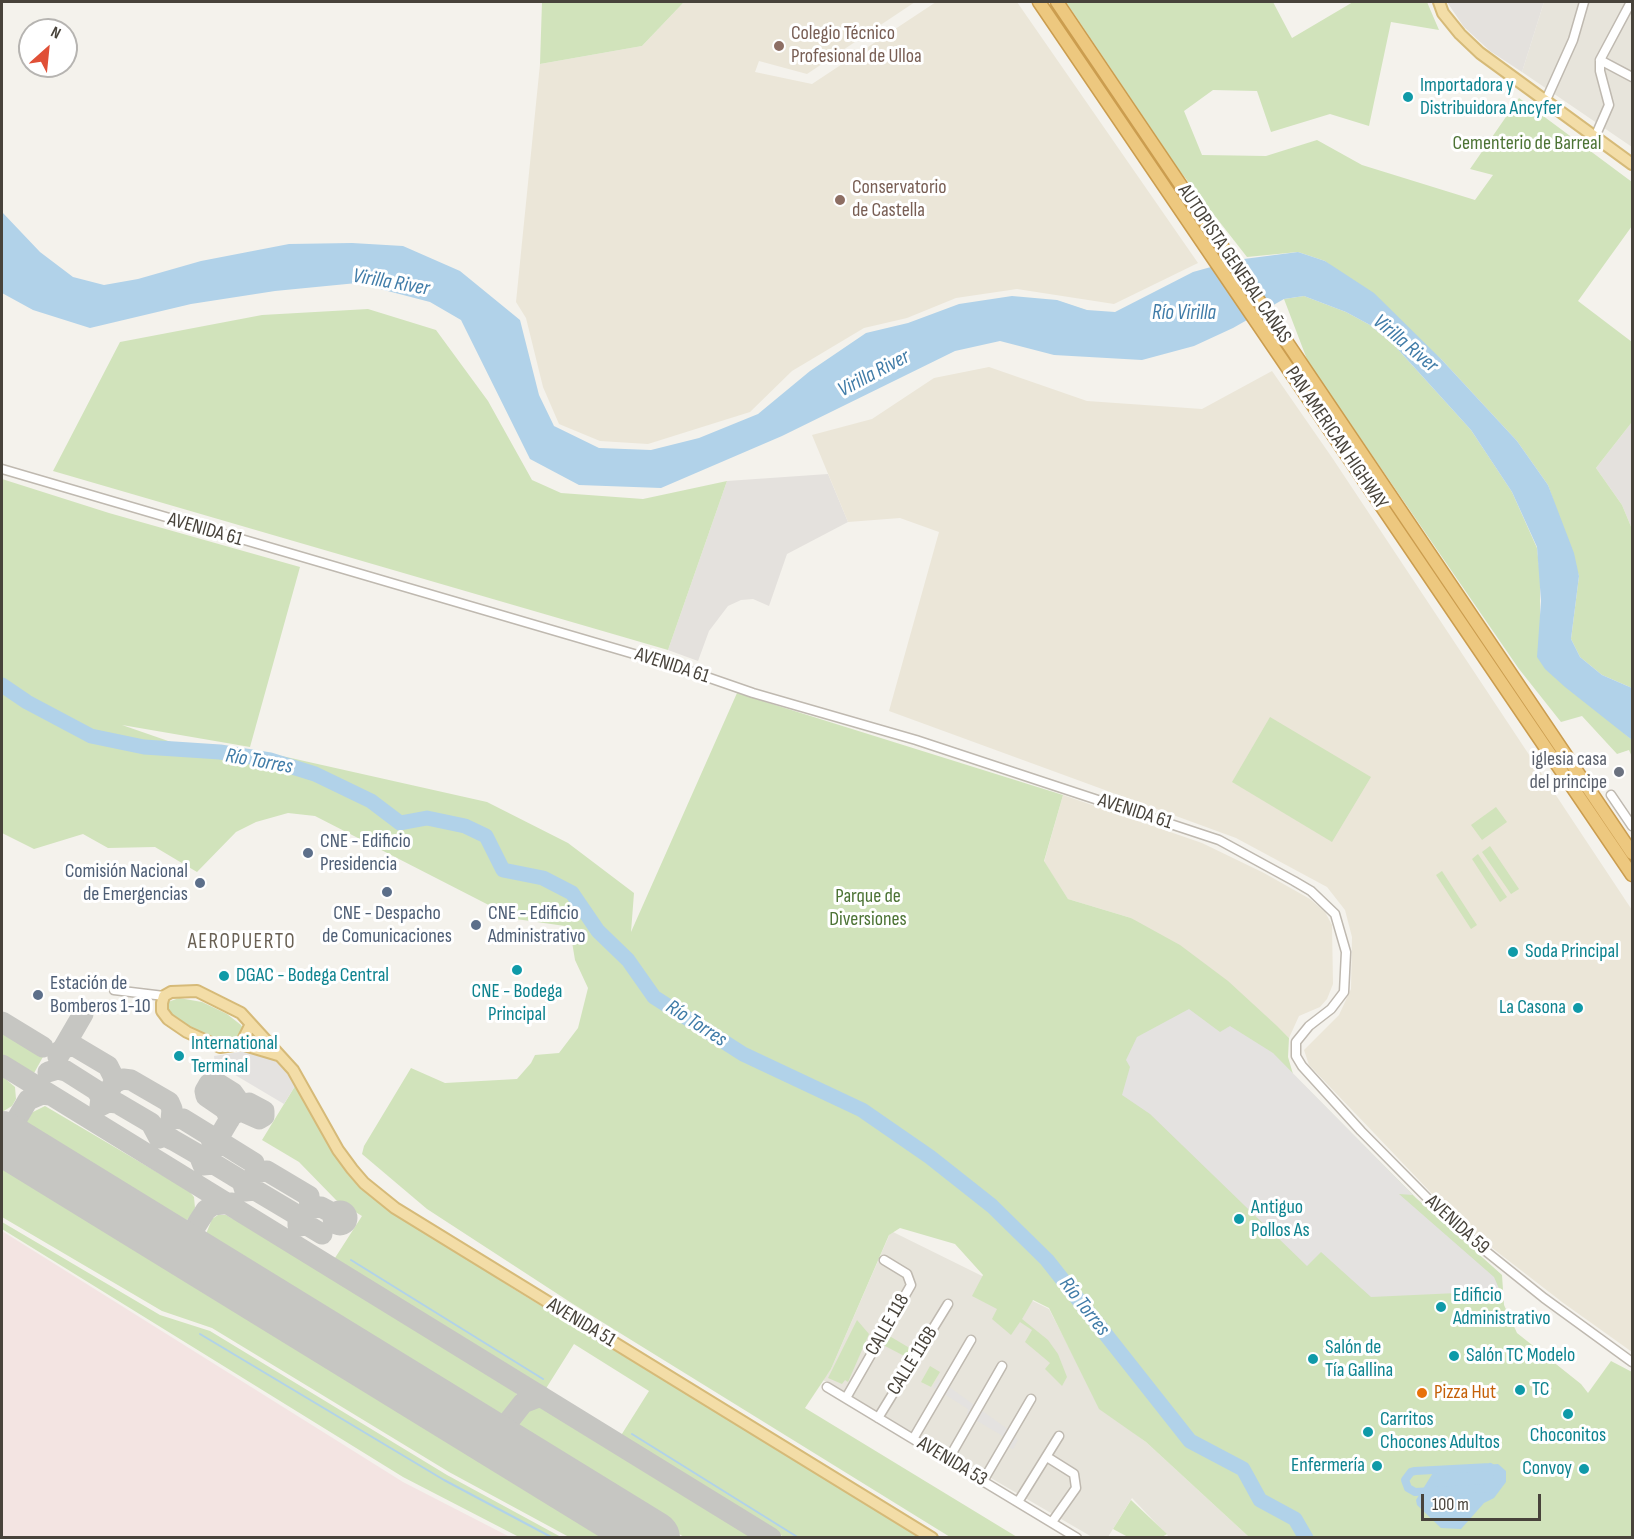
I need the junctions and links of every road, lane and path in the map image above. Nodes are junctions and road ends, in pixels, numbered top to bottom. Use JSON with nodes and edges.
{"nodes":[{"id":1,"x":1039,"y":2,"type":"edge"},
{"id":2,"x":1057,"y":2,"type":"edge"},
{"id":3,"x":1439,"y":2,"type":"edge"},
{"id":4,"x":1584,"y":2,"type":"edge"},
{"id":5,"x":1631,"y":2,"type":"edge"},
{"id":6,"x":1600,"y":60,"type":"junction"},
{"id":7,"x":1632,"y":77,"type":"edge"},
{"id":8,"x":1546,"y":100,"type":"junction"},
{"id":9,"x":1595,"y":137,"type":"junction"},
{"id":10,"x":1632,"y":164,"type":"edge"},
{"id":11,"x":1198,"y":222,"type":"junction"},
{"id":12,"x":1306,"y":381,"type":"junction"},
{"id":13,"x":2,"y":469,"type":"edge"},
{"id":14,"x":1611,"y":795,"type":"dead end"},
{"id":15,"x":1632,"y":826,"type":"edge"},
{"id":16,"x":1632,"y":853,"type":"edge"},
{"id":17,"x":1632,"y":875,"type":"edge"},
{"id":18,"x":114,"y":990,"type":"dead end"},
{"id":19,"x":164,"y":996,"type":"junction"},
{"id":20,"x":250,"y":1026,"type":"junction"},
{"id":21,"x":241,"y":1044,"type":"junction"},
{"id":22,"x":281,"y":1056,"type":"junction"},
{"id":23,"x":1302,"y":1066,"type":"joint"},
{"id":24,"x":884,"y":1260,"type":"dead end"},
{"id":25,"x":948,"y":1304,"type":"dead end"},
{"id":26,"x":971,"y":1340,"type":"dead end"},
{"id":27,"x":1632,"y":1362,"type":"edge"},
{"id":28,"x":1002,"y":1366,"type":"dead end"},
{"id":29,"x":827,"y":1387,"type":"dead end"},
{"id":30,"x":846,"y":1398,"type":"junction"},
{"id":31,"x":1031,"y":1399,"type":"dead end"},
{"id":32,"x":878,"y":1418,"type":"junction"},
{"id":33,"x":1059,"y":1436,"type":"dead end"},
{"id":34,"x":913,"y":1439,"type":"junction"},
{"id":35,"x":1047,"y":1457,"type":"junction"},
{"id":36,"x":948,"y":1460,"type":"junction"},
{"id":37,"x":983,"y":1481,"type":"junction"},
{"id":38,"x":1018,"y":1502,"type":"junction"},
{"id":39,"x":1052,"y":1522,"type":"junction"},
{"id":40,"x":932,"y":1538,"type":"edge"},
{"id":41,"x":1077,"y":1538,"type":"edge"}],
"edges":[{"from":1,"to":11,"type":"highway"},
{"from":2,"to":11,"type":"highway","name":"AUTOPISTA GENERAL CAÑAS"},
{"from":3,"to":8,"type":"main road"},
{"from":4,"to":8,"type":"street"},
{"from":5,"to":6,"type":"street"},
{"from":6,"to":7,"type":"street"},
{"from":6,"to":9,"type":"street"},
{"from":8,"to":9,"type":"main road"},
{"from":9,"to":10,"type":"main road"},
{"from":11,"to":12,"type":"highway","name":"AUTOPISTA GENERAL CAÑAS"},
{"from":12,"to":16,"type":"highway","name":"AUTOPISTA GENERAL CAÑAS"},
{"from":12,"to":17,"type":"highway","name":"PAN AMERICAN HIGHWAY"},
{"from":13,"to":23,"type":"street","name":"AVENIDA 61"},
{"from":14,"to":15,"type":"street"},
{"from":18,"to":19,"type":"street","name":"AVENIDA 51"},
{"from":19,"to":20,"type":"main road","name":"AVENIDA 51"},
{"from":19,"to":21,"type":"main road"},
{"from":20,"to":21,"type":"main road"},
{"from":20,"to":22,"type":"main road","name":"AVENIDA 51"},
{"from":21,"to":22,"type":"main road"},
{"from":22,"to":40,"type":"main road","name":"AVENIDA 51"},
{"from":23,"to":27,"type":"street","name":"AVENIDA 59"},
{"from":24,"to":30,"type":"street","name":"CALLE 118"},
{"from":25,"to":32,"type":"street","name":"CALLE 116B"},
{"from":26,"to":34,"type":"street"},
{"from":28,"to":36,"type":"street"},
{"from":29,"to":30,"type":"street","name":"AVENIDA 53"},
{"from":30,"to":32,"type":"street","name":"AVENIDA 53"},
{"from":31,"to":37,"type":"street"},
{"from":32,"to":34,"type":"street","name":"AVENIDA 53"},
{"from":33,"to":35,"type":"street"},
{"from":34,"to":36,"type":"street","name":"AVENIDA 53"},
{"from":35,"to":38,"type":"street"},
{"from":35,"to":39,"type":"street"},
{"from":36,"to":37,"type":"street","name":"AVENIDA 53"},
{"from":37,"to":38,"type":"street","name":"AVENIDA 53"},
{"from":38,"to":39,"type":"street","name":"AVENIDA 53"},
{"from":39,"to":41,"type":"street","name":"AVENIDA 53"}]}
